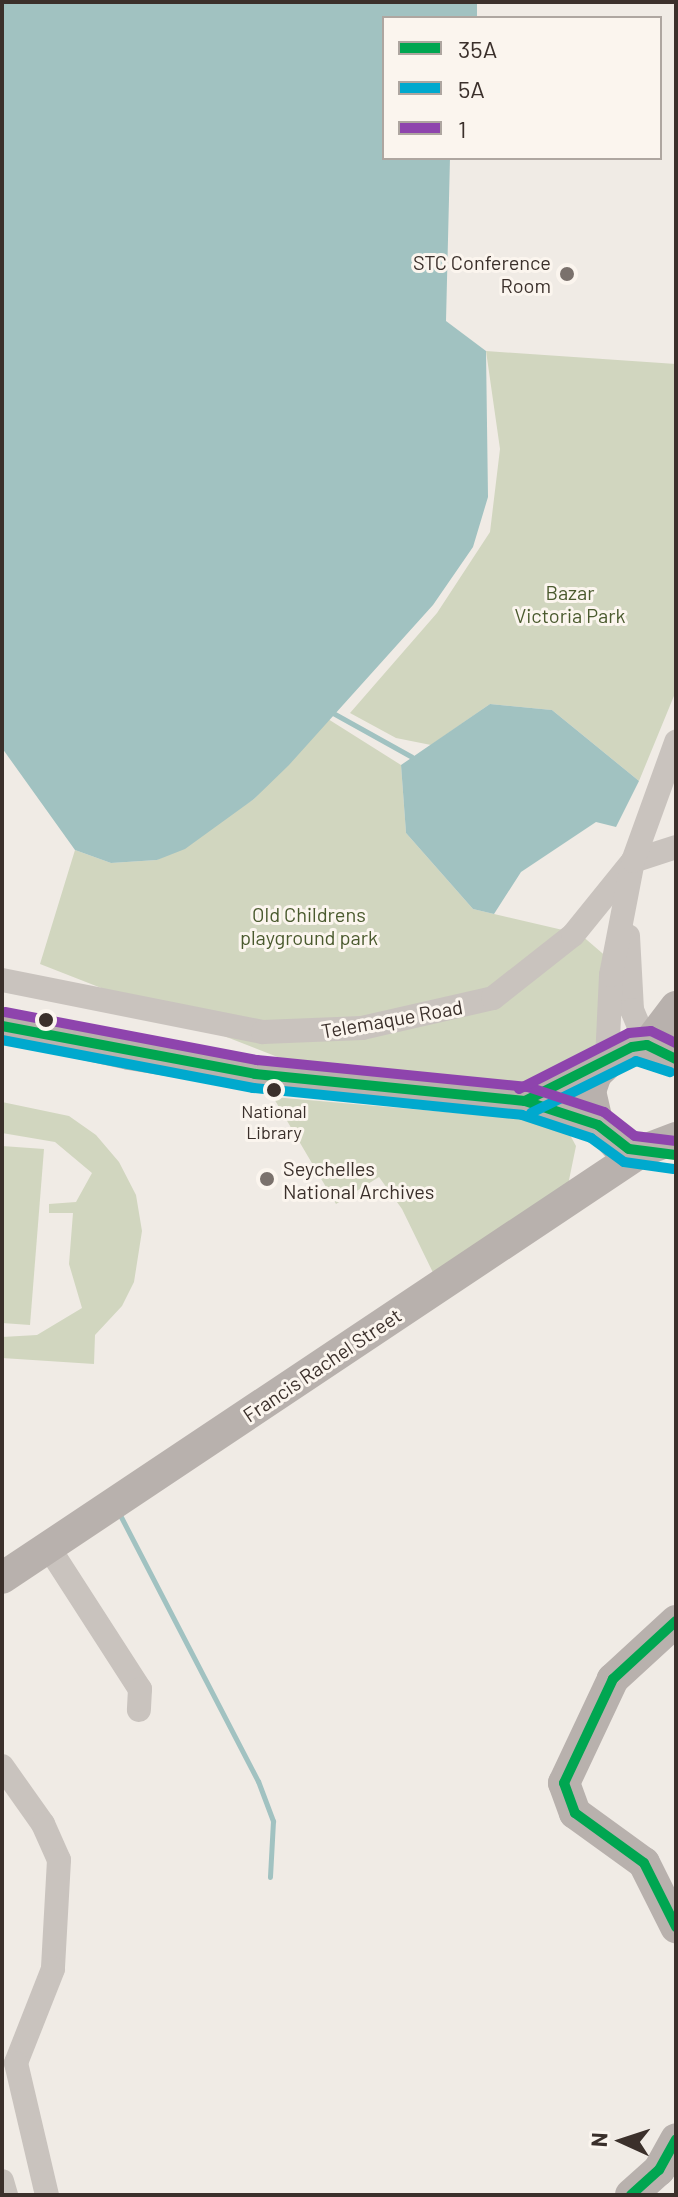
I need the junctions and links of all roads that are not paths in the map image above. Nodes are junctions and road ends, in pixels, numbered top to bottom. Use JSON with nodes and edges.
{"nodes":[{"id":1,"x":676,"y":742,"type":"edge"},
{"id":2,"x":668,"y":790,"type":"edge"},
{"id":3,"x":676,"y":847,"type":"edge"},
{"id":4,"x":633,"y":861,"type":"junction"},
{"id":5,"x":626,"y":905,"type":"junction"},
{"id":6,"x":2,"y":980,"type":"edge"},
{"id":7,"x":676,"y":1007,"type":"edge"},
{"id":8,"x":2,"y":1026,"type":"edge"},
{"id":9,"x":647,"y":1045,"type":"junction"},
{"id":10,"x":676,"y":1059,"type":"edge"},
{"id":11,"x":607,"y":1060,"type":"junction"},
{"id":12,"x":525,"y":1101,"type":"junction"},
{"id":13,"x":598,"y":1125,"type":"junction"},
{"id":14,"x":661,"y":1148,"type":"edge"},
{"id":15,"x":49,"y":1548,"type":"junction"},
{"id":16,"x":2,"y":1578,"type":"edge"},
{"id":17,"x":676,"y":1621,"type":"edge"},
{"id":18,"x":139,"y":1710,"type":"dead end"},
{"id":19,"x":2,"y":1766,"type":"edge"},
{"id":20,"x":676,"y":1927,"type":"edge"},
{"id":21,"x":676,"y":2139,"type":"edge"},
{"id":22,"x":2,"y":2181,"type":"edge"},
{"id":23,"x":6,"y":2195,"type":"edge"},
{"id":24,"x":47,"y":2195,"type":"edge"},
{"id":25,"x":631,"y":2195,"type":"edge"}],
"edges":[{"from":1,"to":2,"type":"street"},
{"from":2,"to":4,"type":"street"},
{"from":3,"to":4,"type":"street"},
{"from":4,"to":5,"type":"street"},
{"from":4,"to":6,"type":"street","name":"Telemaque Road"},
{"from":5,"to":9,"type":"street"},
{"from":5,"to":11,"type":"street"},
{"from":7,"to":9,"type":"main road"},
{"from":8,"to":12,"type":"main road"},
{"from":9,"to":10,"type":"main road"},
{"from":9,"to":11,"type":"main road"},
{"from":11,"to":12,"type":"main road"},
{"from":11,"to":13,"type":"main road"},
{"from":12,"to":13,"type":"main road"},
{"from":13,"to":14,"type":"main road"},
{"from":14,"to":15,"type":"main road","name":"Francis Rachel Street"},
{"from":15,"to":16,"type":"main road","name":"Francis Rachel Street"},
{"from":15,"to":18,"type":"street"},
{"from":17,"to":20,"type":"main road"},
{"from":19,"to":24,"type":"street"},
{"from":21,"to":25,"type":"main road"},
{"from":22,"to":23,"type":"street"}]}
